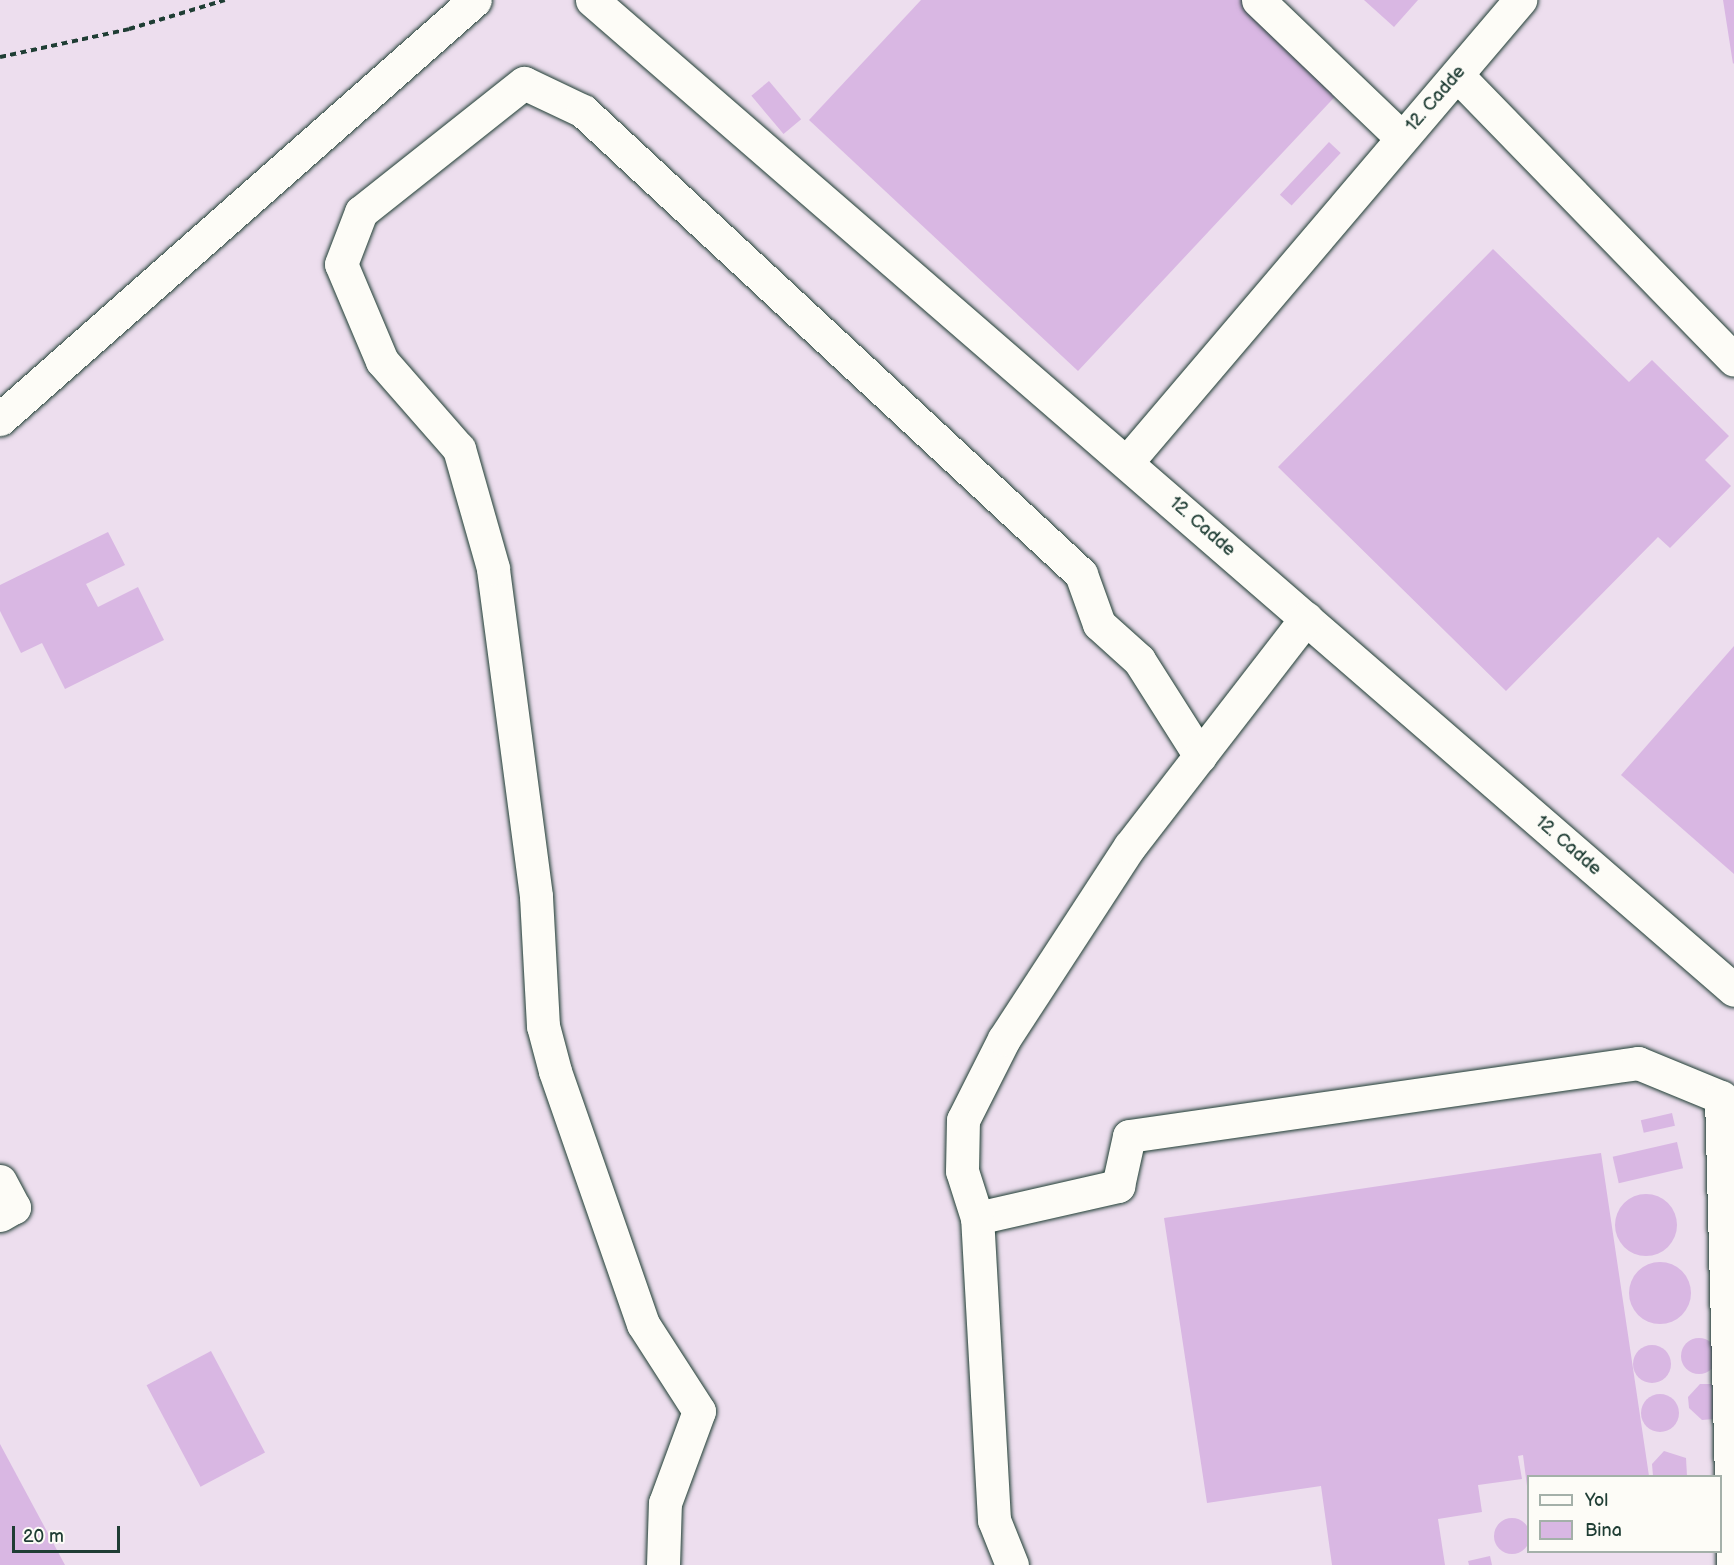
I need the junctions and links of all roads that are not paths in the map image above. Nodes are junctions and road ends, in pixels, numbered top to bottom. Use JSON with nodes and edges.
{"nodes":[{"id":1,"x":475,"y":0,"type":"edge"},
{"id":2,"x":592,"y":0,"type":"edge"},
{"id":3,"x":1258,"y":0,"type":"edge"},
{"id":4,"x":1520,"y":0,"type":"edge"},
{"id":5,"x":1457,"y":75,"type":"junction"},
{"id":6,"x":1402,"y":138,"type":"junction"},
{"id":7,"x":1734,"y":360,"type":"edge"},
{"id":8,"x":0,"y":418,"type":"edge"},
{"id":9,"x":1127,"y":462,"type":"junction"},
{"id":10,"x":1306,"y":618,"type":"junction"},
{"id":11,"x":1200,"y":756,"type":"junction"},
{"id":12,"x":1734,"y":990,"type":"edge"},
{"id":13,"x":0,"y":1181,"type":"edge"},
{"id":14,"x":0,"y":1215,"type":"edge"},
{"id":15,"x":977,"y":1218,"type":"junction"},
{"id":16,"x":1733,"y":1547,"type":"edge"},
{"id":17,"x":663,"y":1565,"type":"edge"},
{"id":18,"x":1012,"y":1565,"type":"edge"}],
"edges":[{"from":1,"to":8,"type":"lane"},
{"from":2,"to":9,"type":"lane"},
{"from":3,"to":6,"type":"lane"},
{"from":4,"to":5,"type":"lane","name":"12. Cadde"},
{"from":5,"to":6,"type":"lane","name":"12. Cadde"},
{"from":5,"to":7,"type":"lane"},
{"from":6,"to":9,"type":"lane","name":"12. Cadde"},
{"from":9,"to":10,"type":"lane","name":"12. Cadde"},
{"from":10,"to":11,"type":"lane"},
{"from":10,"to":12,"type":"lane","name":"12. Cadde"},
{"from":11,"to":15,"type":"lane"},
{"from":11,"to":17,"type":"lane"},
{"from":13,"to":14,"type":"lane"},
{"from":15,"to":16,"type":"lane"},
{"from":15,"to":18,"type":"lane"}]}
